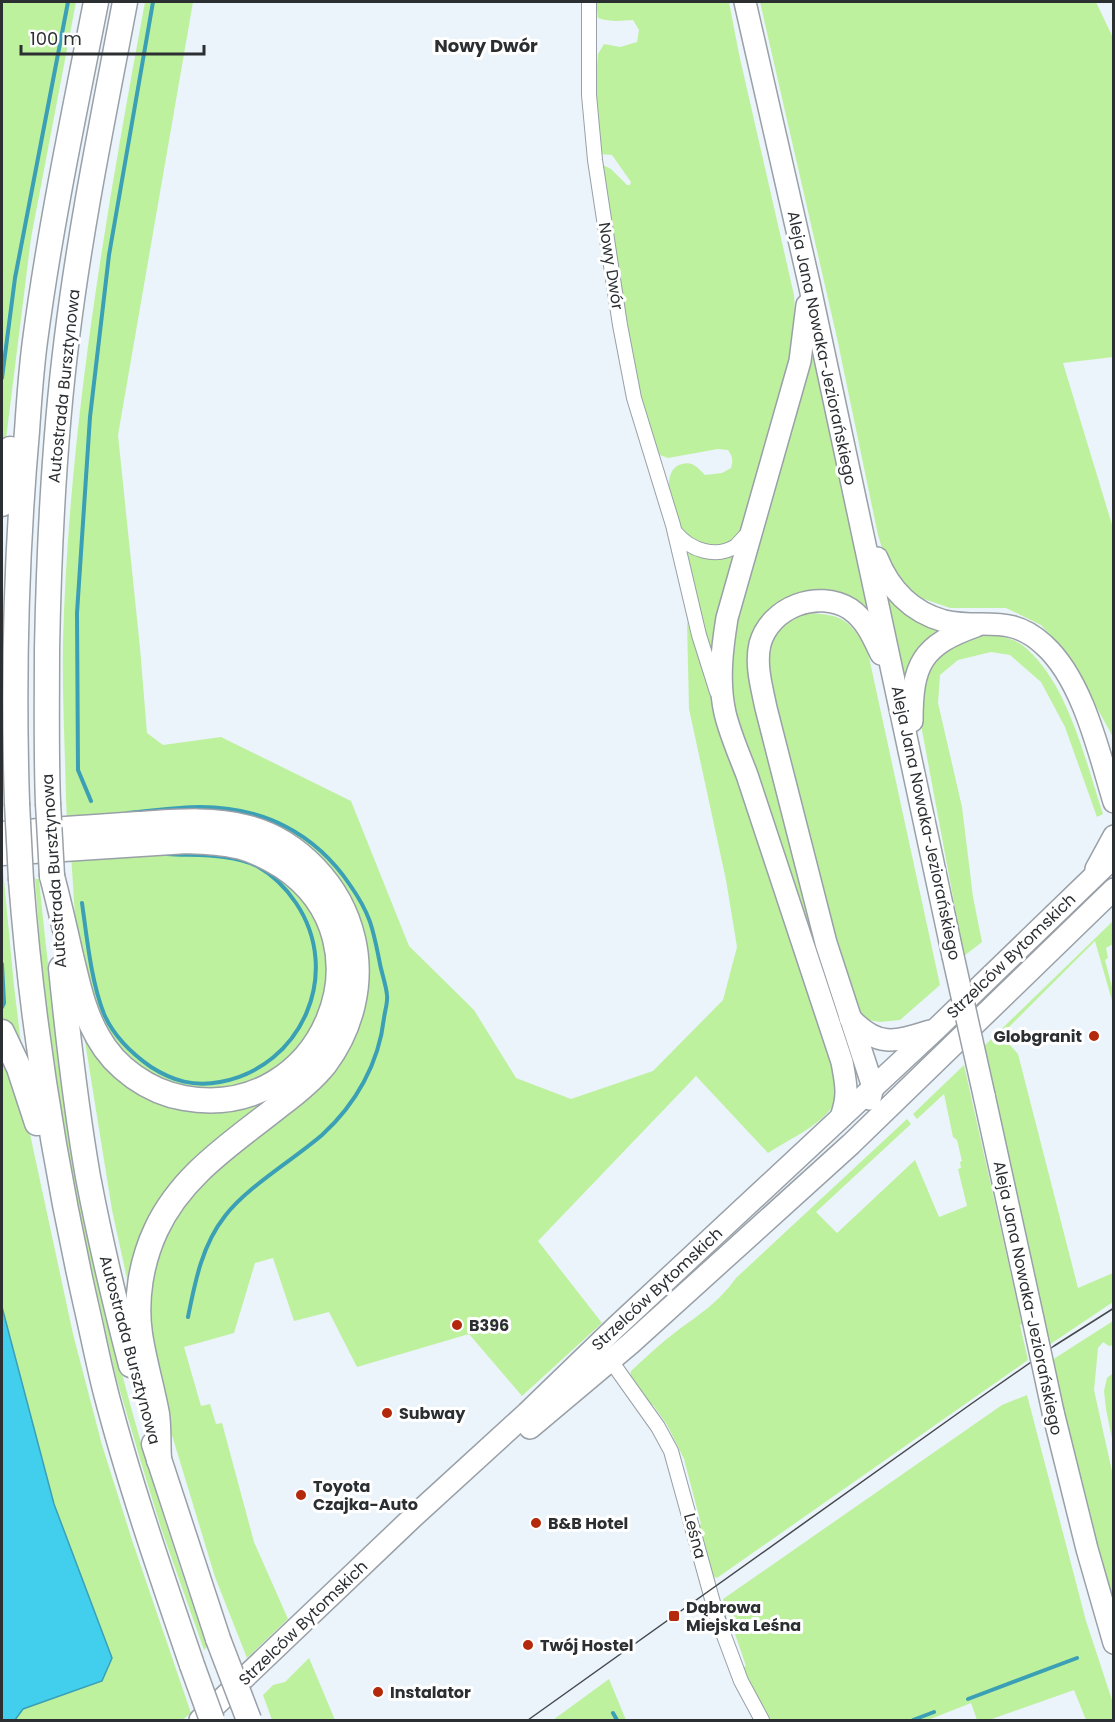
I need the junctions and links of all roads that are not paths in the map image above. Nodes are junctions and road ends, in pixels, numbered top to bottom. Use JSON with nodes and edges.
{"nodes":[{"id":1,"x":96,"y":2,"type":"edge"},
{"id":2,"x":125,"y":2,"type":"edge"},
{"id":3,"x":589,"y":2,"type":"edge"},
{"id":4,"x":746,"y":2,"type":"edge"},
{"id":5,"x":809,"y":283,"type":"junction"},
{"id":6,"x":35,"y":343,"type":"junction"},
{"id":7,"x":2,"y":504,"type":"edge"},
{"id":8,"x":856,"y":504,"type":"junction"},
{"id":9,"x":673,"y":525,"type":"junction"},
{"id":10,"x":750,"y":530,"type":"junction"},
{"id":11,"x":982,"y":624,"type":"junction"},
{"id":12,"x":896,"y":684,"type":"junction"},
{"id":13,"x":725,"y":714,"type":"junction"},
{"id":14,"x":1093,"y":731,"type":"junction"},
{"id":15,"x":911,"y":755,"type":"junction"},
{"id":16,"x":1113,"y":761,"type":"edge"},
{"id":17,"x":1113,"y":802,"type":"edge"},
{"id":18,"x":2,"y":834,"type":"edge"},
{"id":19,"x":1113,"y":836,"type":"edge"},
{"id":20,"x":2,"y":853,"type":"edge"},
{"id":21,"x":1113,"y":857,"type":"edge"},
{"id":22,"x":52,"y":876,"type":"junction"},
{"id":23,"x":1092,"y":877,"type":"junction"},
{"id":24,"x":1110,"y":895,"type":"edge"},
{"id":25,"x":850,"y":1017,"type":"junction"},
{"id":26,"x":936,"y":1029,"type":"junction"},
{"id":27,"x":2,"y":1032,"type":"edge"},
{"id":28,"x":842,"y":1062,"type":"junction"},
{"id":29,"x":914,"y":1084,"type":"junction"},
{"id":30,"x":873,"y":1087,"type":"junction"},
{"id":31,"x":840,"y":1118,"type":"junction"},
{"id":32,"x":851,"y":1143,"type":"junction"},
{"id":33,"x":65,"y":1211,"type":"junction"},
{"id":34,"x":611,"y":1361,"type":"junction"},
{"id":35,"x":159,"y":1460,"type":"junction"},
{"id":36,"x":1113,"y":1643,"type":"edge"},
{"id":37,"x":200,"y":1720,"type":"edge"},
{"id":38,"x":212,"y":1720,"type":"edge"},
{"id":39,"x":221,"y":1720,"type":"edge"},
{"id":40,"x":249,"y":1720,"type":"edge"},
{"id":41,"x":762,"y":1720,"type":"edge"}],
"edges":[{"from":1,"to":6,"type":"highway","name":"Autostrada Bursztynowa"},
{"from":2,"to":22,"type":"highway","name":"Autostrada Bursztynowa","bridge":true},
{"from":3,"to":9,"type":"street","name":"Nowy Dwór"},
{"from":4,"to":5,"type":"main road","name":"Aleja Jana Nowaka-Jeziorańskiego"},
{"from":5,"to":8,"type":"main road","name":"Aleja Jana Nowaka-Jeziorańskiego"},
{"from":5,"to":10,"type":"main road"},
{"from":6,"to":7,"type":"highway"},
{"from":6,"to":33,"type":"highway","name":"Autostrada Bursztynowa","bridge":true},
{"from":8,"to":11,"type":"main road"},
{"from":8,"to":12,"type":"main road","name":"Aleja Jana Nowaka-Jeziorańskiego"},
{"from":9,"to":10,"type":"street","name":"Nowy Dwór"},
{"from":9,"to":13,"type":"street","name":"Nowy Dwór"},
{"from":10,"to":13,"type":"main road"},
{"from":11,"to":14,"type":"main road"},
{"from":11,"to":15,"type":"main road"},
{"from":12,"to":15,"type":"main road","name":"Aleja Jana Nowaka-Jeziorańskiego"},
{"from":12,"to":25,"type":"main road"},
{"from":13,"to":28,"type":"main road"},
{"from":14,"to":16,"type":"main road"},
{"from":14,"to":17,"type":"main road"},
{"from":15,"to":36,"type":"main road","name":"Aleja Jana Nowaka-Jeziorańskiego","bridge":true},
{"from":18,"to":35,"type":"highway"},
{"from":19,"to":23,"type":"main road"},
{"from":20,"to":22,"type":"highway"},
{"from":21,"to":23,"type":"main road","name":"Strzelców Bytomskich"},
{"from":22,"to":35,"type":"highway","name":"Autostrada Bursztynowa"},
{"from":23,"to":26,"type":"main road","name":"Strzelców Bytomskich"},
{"from":24,"to":29,"type":"main road","name":"Strzelców Bytomskich"},
{"from":25,"to":26,"type":"main road"},
{"from":25,"to":30,"type":"main road"},
{"from":26,"to":30,"type":"main road","name":"Strzelców Bytomskich"},
{"from":27,"to":33,"type":"highway"},
{"from":28,"to":30,"type":"main road"},
{"from":28,"to":31,"type":"main road"},
{"from":29,"to":30,"type":"main road"},
{"from":29,"to":32,"type":"main road","name":"Strzelców Bytomskich"},
{"from":30,"to":31,"type":"main road","name":"Strzelców Bytomskich"},
{"from":30,"to":32,"type":"main road"},
{"from":31,"to":37,"type":"main road","name":"Strzelców Bytomskich"},
{"from":32,"to":34,"type":"main road","name":"Strzelców Bytomskich"},
{"from":33,"to":38,"type":"highway","name":"Autostrada Bursztynowa","bridge":true},
{"from":34,"to":39,"type":"main road","name":"Strzelców Bytomskich"},
{"from":34,"to":41,"type":"street","name":"Leśna"},
{"from":35,"to":40,"type":"highway","name":"Autostrada Bursztynowa","bridge":true}]}
